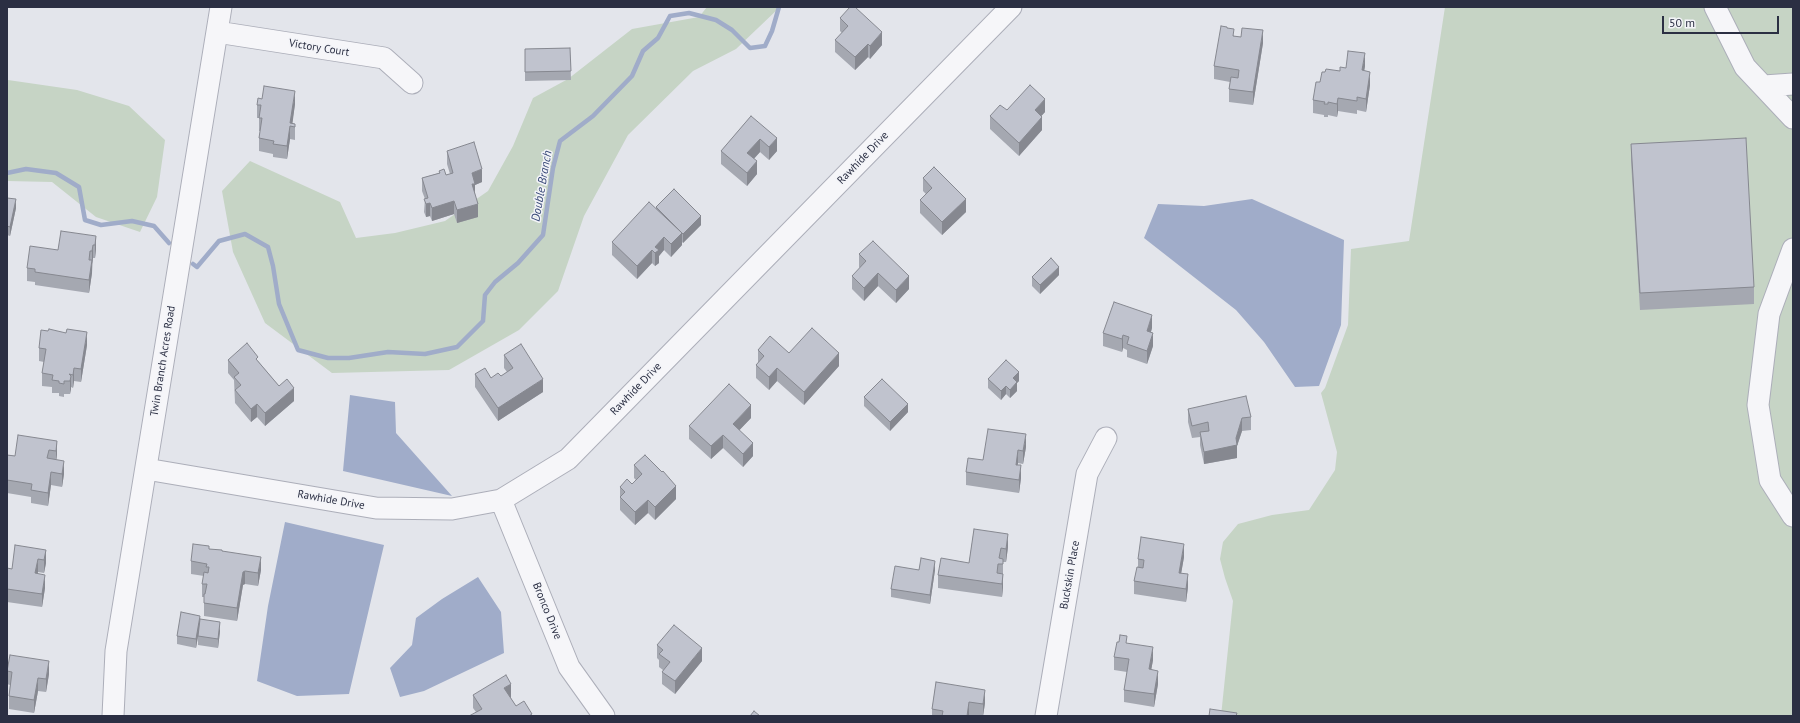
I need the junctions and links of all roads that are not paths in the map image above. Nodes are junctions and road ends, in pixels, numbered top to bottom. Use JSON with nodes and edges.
{"nodes":[{"id":1,"x":221,"y":7,"type":"edge"},
{"id":2,"x":1011,"y":7,"type":"edge"},
{"id":3,"x":1715,"y":7,"type":"edge"},
{"id":4,"x":217,"y":32,"type":"junction"},
{"id":5,"x":412,"y":82,"type":"dead end"},
{"id":6,"x":1793,"y":84,"type":"edge"},
{"id":7,"x":1764,"y":86,"type":"junction"},
{"id":8,"x":1793,"y":118,"type":"edge"},
{"id":9,"x":1792,"y":251,"type":"edge"},
{"id":10,"x":1106,"y":438,"type":"dead end"},
{"id":11,"x":146,"y":469,"type":"junction"},
{"id":12,"x":501,"y":500,"type":"junction"},
{"id":13,"x":1793,"y":516,"type":"edge"},
{"id":14,"x":113,"y":716,"type":"edge"},
{"id":15,"x":604,"y":716,"type":"edge"},
{"id":16,"x":1046,"y":716,"type":"edge"}],
"edges":[{"from":1,"to":4,"type":"street","name":"Twin Branch Acres Road"},
{"from":2,"to":12,"type":"street","name":"Rawhide Drive"},
{"from":3,"to":7,"type":"street"},
{"from":4,"to":5,"type":"street","name":"Victory Court"},
{"from":4,"to":11,"type":"street","name":"Twin Branch Acres Road"},
{"from":6,"to":7,"type":"street"},
{"from":7,"to":8,"type":"street"},
{"from":9,"to":13,"type":"street"},
{"from":10,"to":16,"type":"street","name":"Buckskin Place"},
{"from":11,"to":12,"type":"street","name":"Rawhide Drive"},
{"from":11,"to":14,"type":"street","name":"Twin Branch Acres Road"},
{"from":12,"to":15,"type":"street","name":"Bronco Drive"}]}
